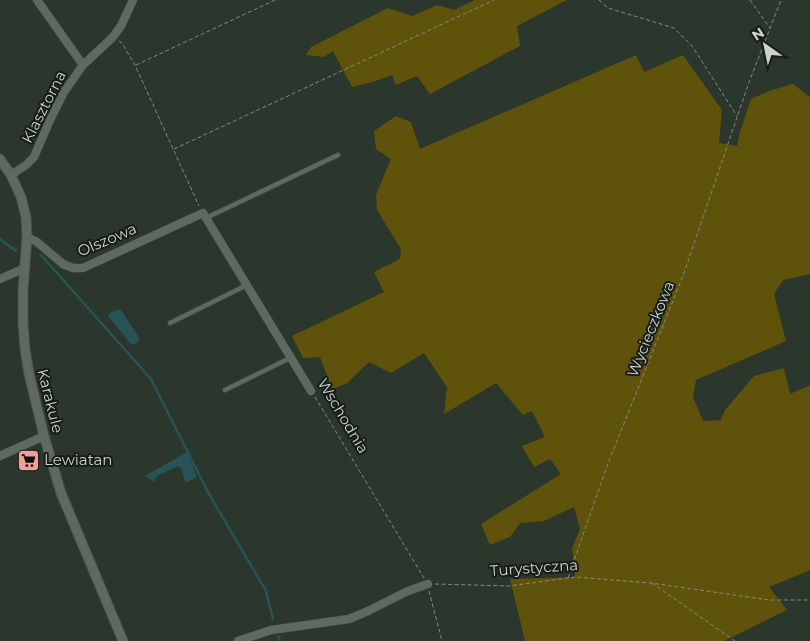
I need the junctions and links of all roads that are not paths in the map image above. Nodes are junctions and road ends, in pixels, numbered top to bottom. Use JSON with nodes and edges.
{"nodes":[{"id":1,"x":37,"y":0,"type":"edge"},
{"id":2,"x":133,"y":0,"type":"edge"},
{"id":3,"x":84,"y":65,"type":"junction"},
{"id":4,"x":338,"y":155,"type":"dead end"},
{"id":5,"x":0,"y":159,"type":"edge"},
{"id":6,"x":10,"y":174,"type":"junction"},
{"id":7,"x":204,"y":216,"type":"junction"},
{"id":8,"x":28,"y":237,"type":"junction"},
{"id":9,"x":25,"y":268,"type":"junction"},
{"id":10,"x":0,"y":279,"type":"edge"},
{"id":11,"x":247,"y":285,"type":"junction"},
{"id":12,"x":170,"y":323,"type":"dead end"},
{"id":13,"x":291,"y":358,"type":"junction"},
{"id":14,"x":225,"y":390,"type":"dead end"},
{"id":15,"x":311,"y":391,"type":"road end"},
{"id":16,"x":44,"y":436,"type":"junction"},
{"id":17,"x":0,"y":456,"type":"edge"},
{"id":18,"x":428,"y":584,"type":"road end"},
{"id":19,"x":123,"y":641,"type":"edge"},
{"id":20,"x":238,"y":641,"type":"edge"}],
"edges":[{"from":1,"to":3,"type":"street"},
{"from":2,"to":3,"type":"street","name":"Klasztorna"},
{"from":3,"to":6,"type":"street","name":"Klasztorna"},
{"from":4,"to":7,"type":"lane"},
{"from":5,"to":6,"type":"street","name":"Karakule"},
{"from":6,"to":8,"type":"street","name":"Karakule"},
{"from":7,"to":8,"type":"street","name":"Olszowa"},
{"from":7,"to":11,"type":"street","name":"Wschodnia"},
{"from":8,"to":9,"type":"street","name":"Karakule"},
{"from":9,"to":10,"type":"street"},
{"from":9,"to":16,"type":"street","name":"Karakule"},
{"from":11,"to":12,"type":"lane"},
{"from":11,"to":13,"type":"street","name":"Wschodnia"},
{"from":13,"to":14,"type":"lane"},
{"from":13,"to":15,"type":"street","name":"Wschodnia"},
{"from":16,"to":17,"type":"street"},
{"from":16,"to":19,"type":"street","name":"Karakule"},
{"from":18,"to":20,"type":"street"}]}
